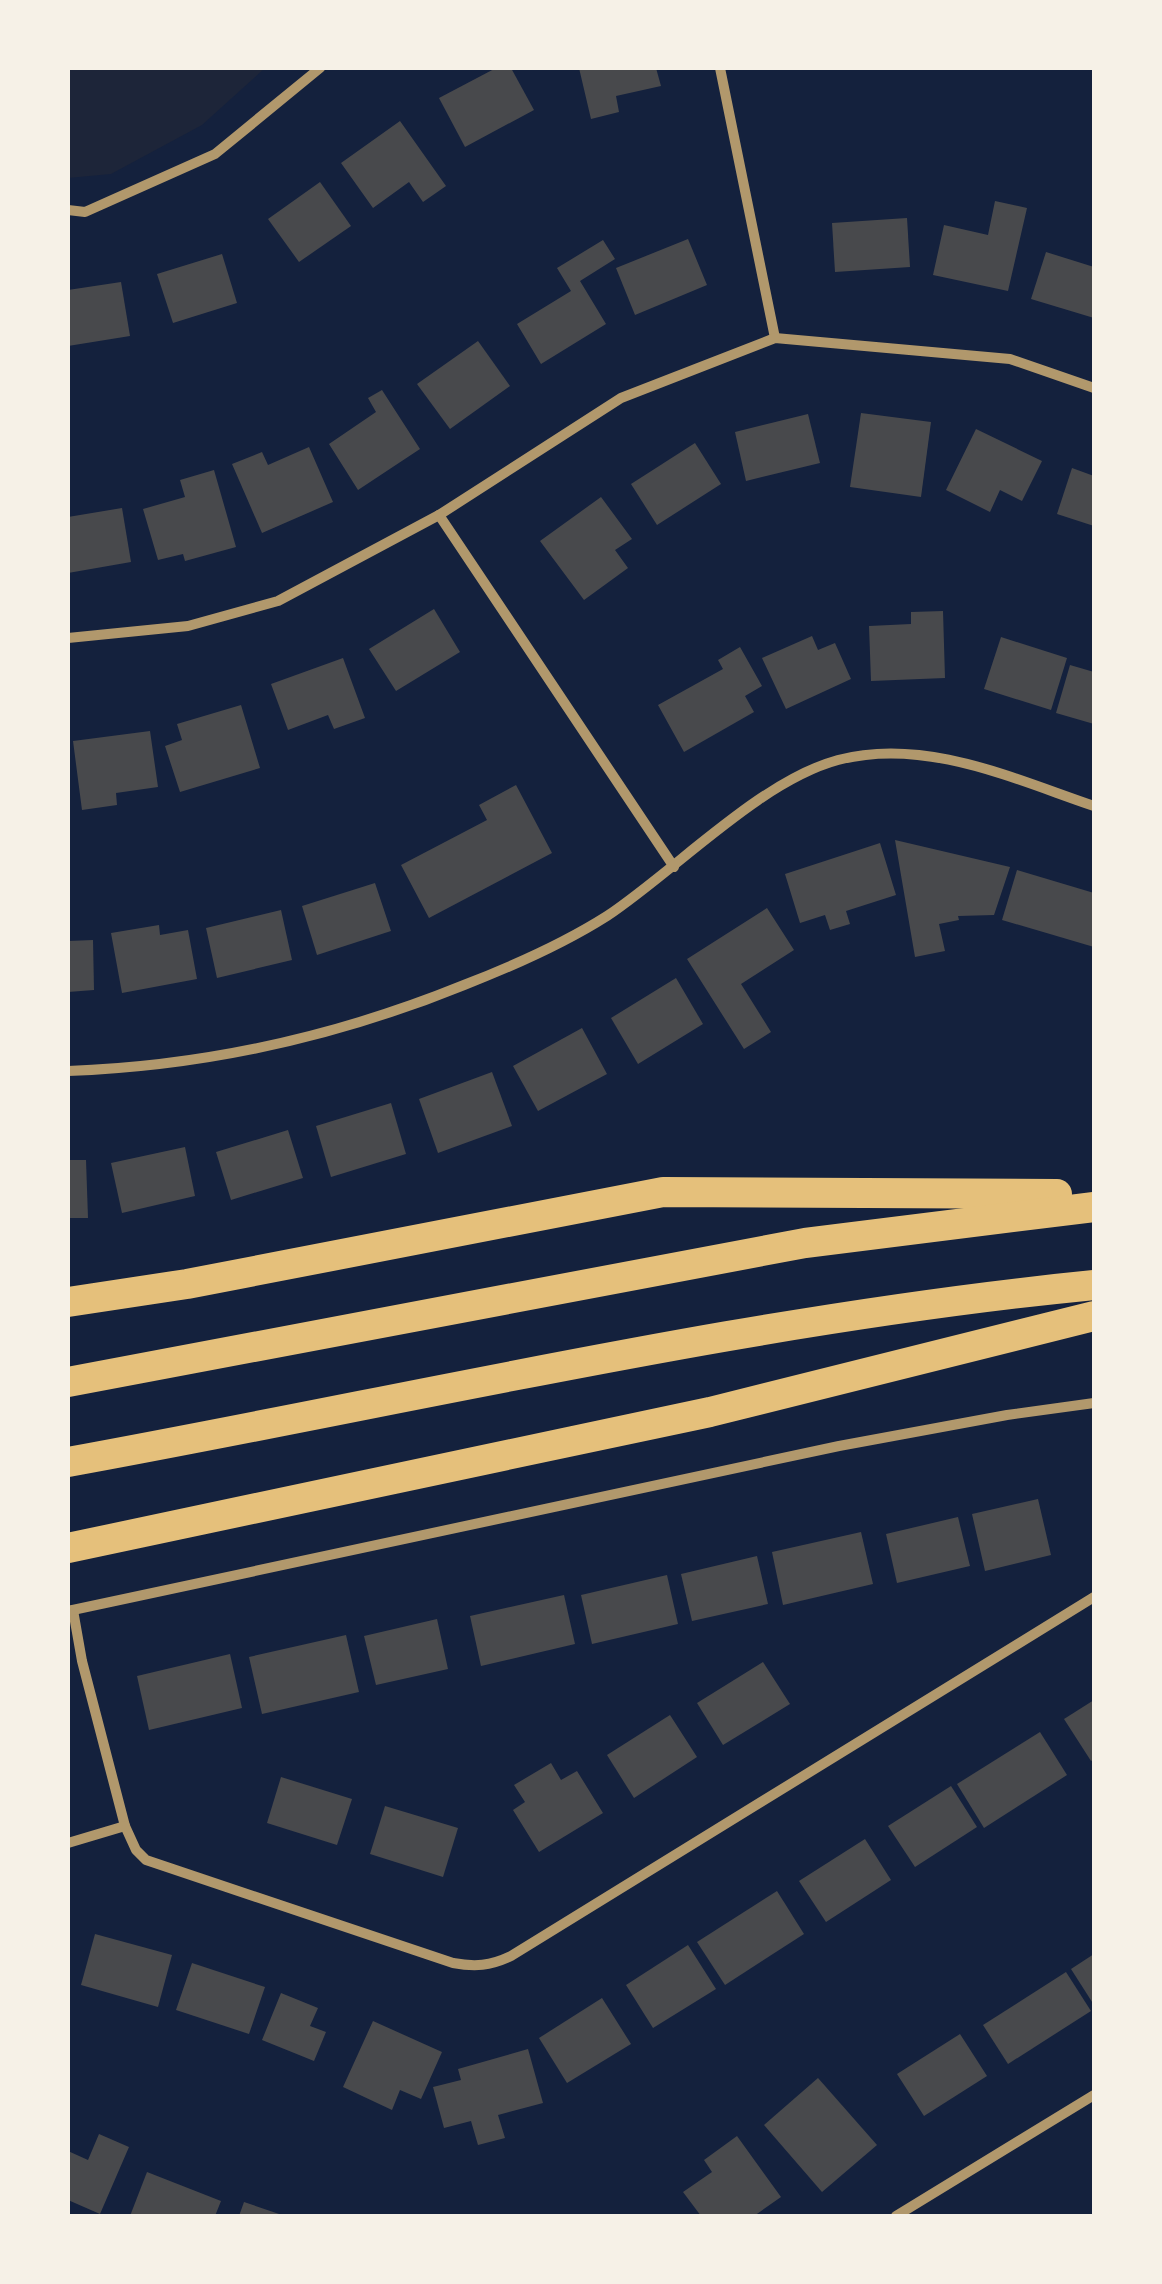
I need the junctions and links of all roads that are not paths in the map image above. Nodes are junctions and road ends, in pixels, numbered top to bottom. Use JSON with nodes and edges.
{"nodes":[{"id":1,"x":320,"y":68,"type":"edge"},
{"id":2,"x":720,"y":68,"type":"edge"},
{"id":3,"x":68,"y":210,"type":"edge"},
{"id":4,"x":775,"y":338,"type":"junction"},
{"id":5,"x":1094,"y":388,"type":"edge"},
{"id":6,"x":439,"y":514,"type":"junction"},
{"id":7,"x":68,"y":638,"type":"edge"},
{"id":8,"x":1094,"y":806,"type":"edge"},
{"id":9,"x":674,"y":867,"type":"junction"},
{"id":10,"x":68,"y":1072,"type":"edge"},
{"id":11,"x":1094,"y":1194,"type":"edge"},
{"id":12,"x":1094,"y":1207,"type":"edge"},
{"id":13,"x":1094,"y":1284,"type":"edge"},
{"id":14,"x":68,"y":1302,"type":"edge"},
{"id":15,"x":1094,"y":1316,"type":"edge"},
{"id":16,"x":68,"y":1382,"type":"edge"},
{"id":17,"x":1094,"y":1403,"type":"edge"},
{"id":18,"x":68,"y":1462,"type":"edge"},
{"id":19,"x":68,"y":1548,"type":"edge"},
{"id":20,"x":1094,"y":1598,"type":"edge"},
{"id":21,"x":70,"y":1611,"type":"edge"},
{"id":22,"x":125,"y":1826,"type":"junction"},
{"id":23,"x":68,"y":1843,"type":"edge"},
{"id":24,"x":1094,"y":2095,"type":"edge"},
{"id":25,"x":896,"y":2216,"type":"edge"}],
"edges":[{"from":1,"to":3,"type":"street"},
{"from":2,"to":4,"type":"street"},
{"from":4,"to":5,"type":"street"},
{"from":4,"to":6,"type":"street"},
{"from":6,"to":7,"type":"street"},
{"from":6,"to":9,"type":"street"},
{"from":8,"to":9,"type":"street"},
{"from":9,"to":10,"type":"street"},
{"from":11,"to":14,"type":"highway"},
{"from":12,"to":16,"type":"highway"},
{"from":13,"to":18,"type":"highway"},
{"from":15,"to":19,"type":"highway"},
{"from":17,"to":21,"type":"street"},
{"from":20,"to":22,"type":"street"},
{"from":21,"to":22,"type":"street"},
{"from":22,"to":23,"type":"street"},
{"from":24,"to":25,"type":"street"}]}
